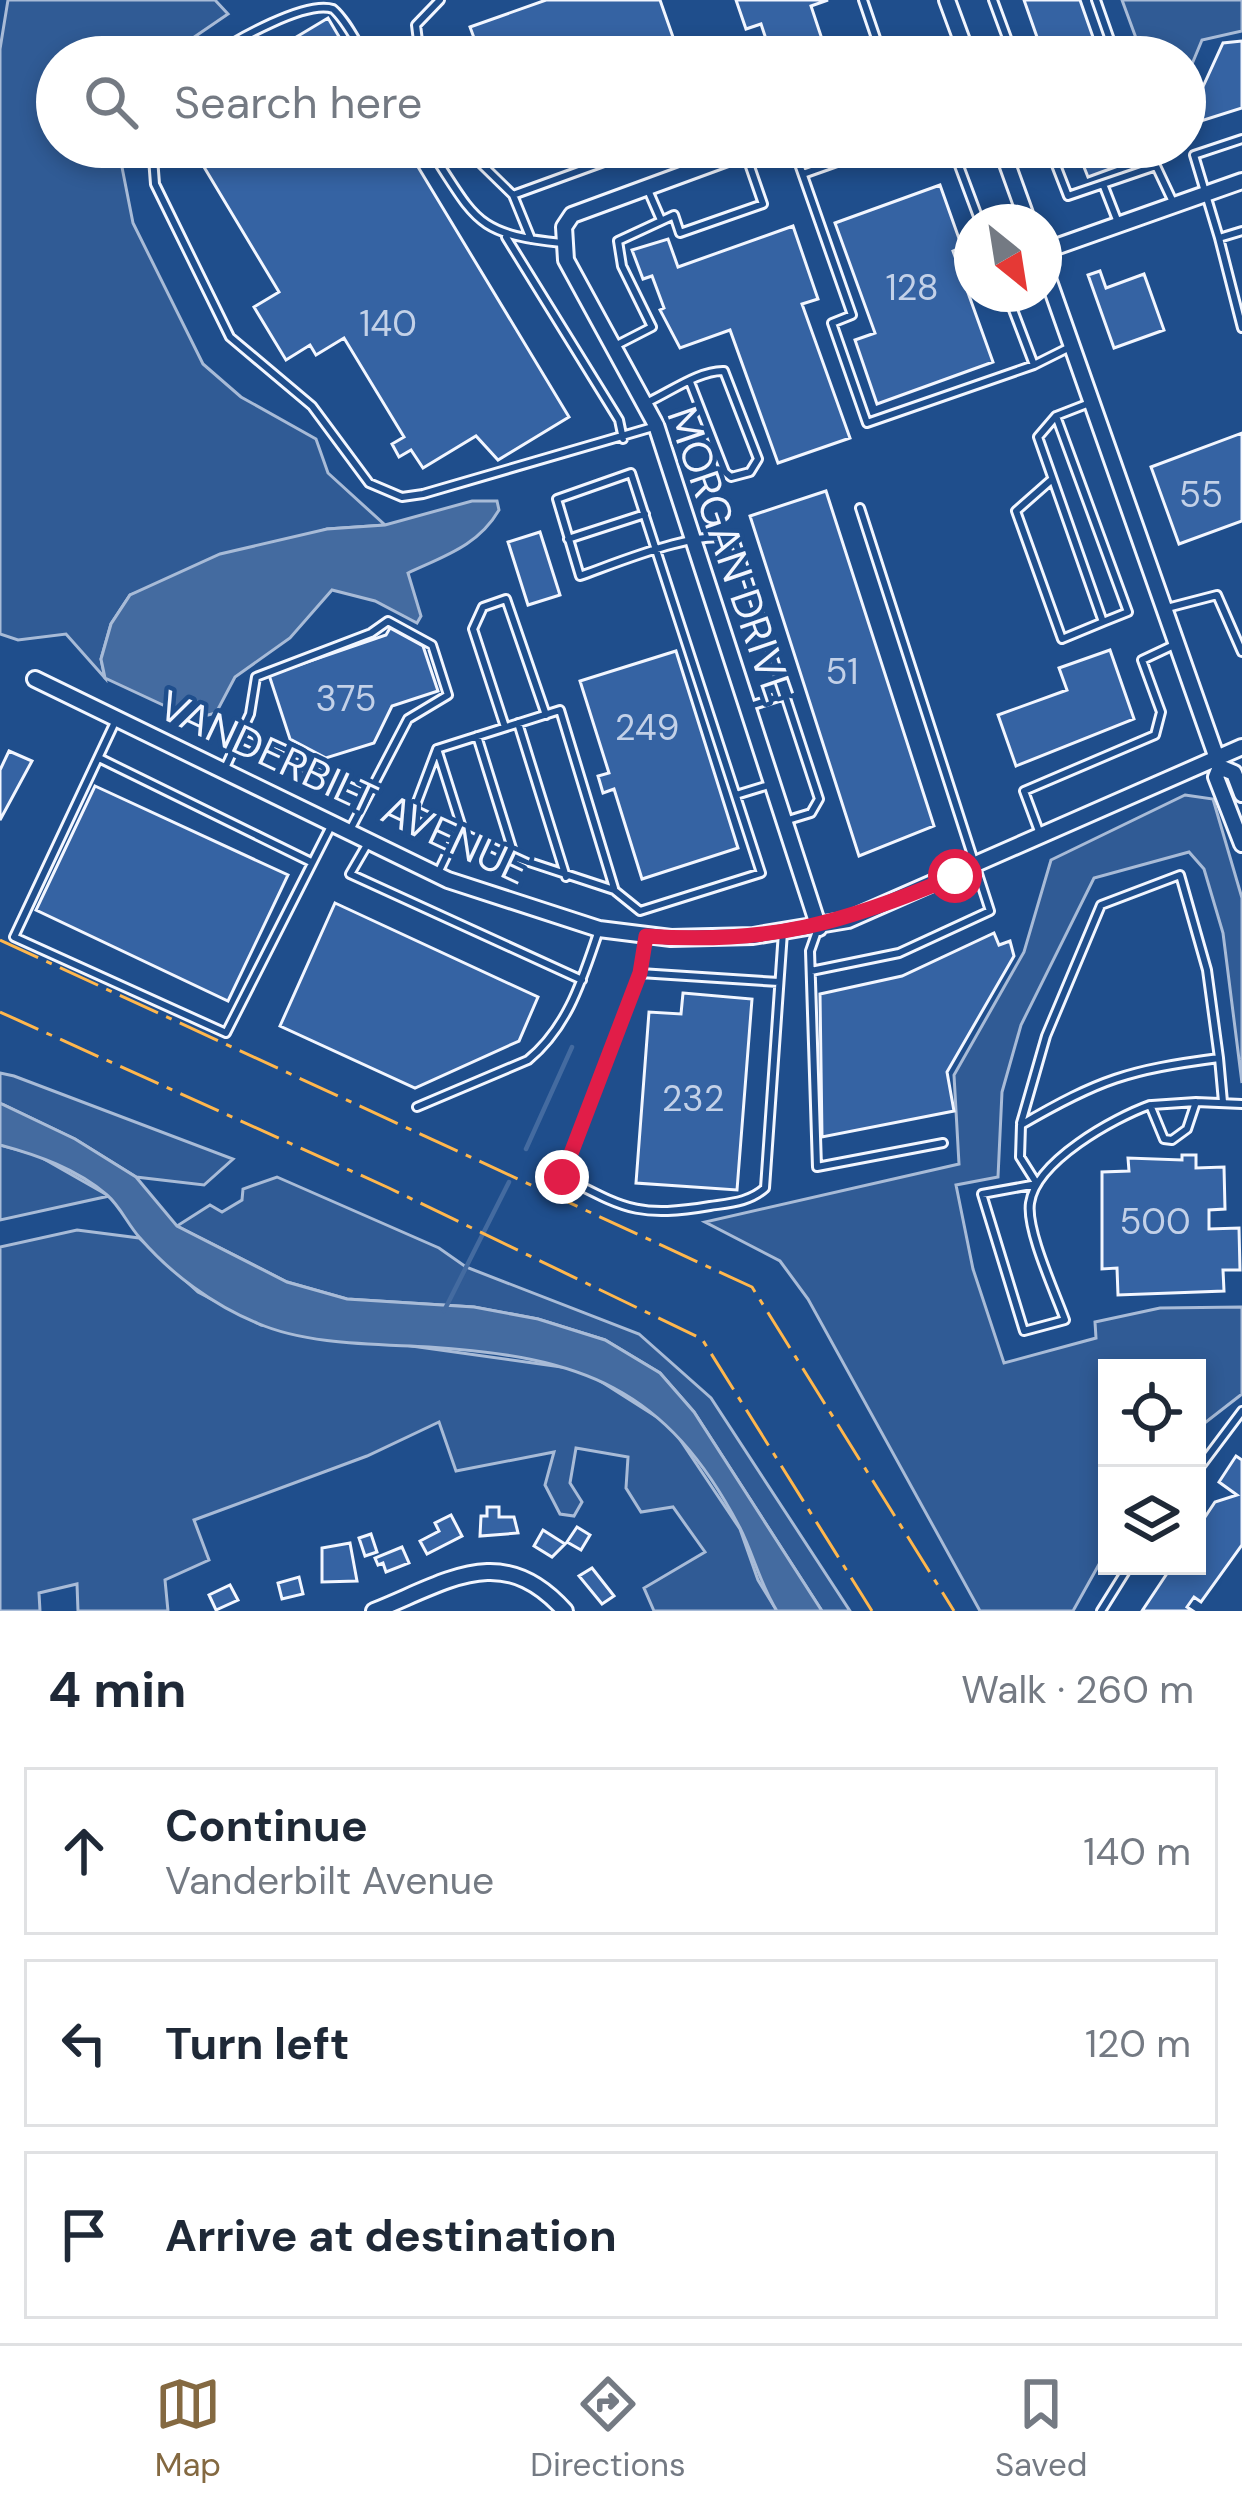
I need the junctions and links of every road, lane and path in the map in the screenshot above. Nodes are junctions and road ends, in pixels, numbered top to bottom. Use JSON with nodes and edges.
{"nodes":[{"id":1,"x":440,"y":0,"type":"edge"},
{"id":2,"x":863,"y":0,"type":"edge"},
{"id":3,"x":947,"y":0,"type":"edge"},
{"id":4,"x":992,"y":0,"type":"edge"},
{"id":5,"x":1096,"y":0,"type":"edge"},
{"id":6,"x":245,"y":36,"type":"edge"},
{"id":7,"x":351,"y":36,"type":"edge"},
{"id":8,"x":417,"y":36,"type":"edge"},
{"id":9,"x":875,"y":36,"type":"edge"},
{"id":10,"x":960,"y":36,"type":"edge"},
{"id":11,"x":1006,"y":36,"type":"edge"},
{"id":12,"x":1109,"y":36,"type":"edge"},
{"id":13,"x":1242,"y":139,"type":"edge"},
{"id":14,"x":1206,"y":150,"type":"edge"},
{"id":15,"x":154,"y":168,"type":"edge"},
{"id":16,"x":443,"y":168,"type":"edge"},
{"id":17,"x":485,"y":168,"type":"edge"},
{"id":18,"x":587,"y":168,"type":"edge"},
{"id":19,"x":690,"y":168,"type":"edge"},
{"id":20,"x":755,"y":168,"type":"edge"},
{"id":21,"x":800,"y":168,"type":"edge"},
{"id":22,"x":819,"y":168,"type":"edge"},
{"id":23,"x":960,"y":168,"type":"edge"},
{"id":24,"x":1009,"y":168,"type":"edge"},
{"id":25,"x":1057,"y":168,"type":"edge"},
{"id":26,"x":1150,"y":168,"type":"edge"},
{"id":27,"x":1157,"y":168,"type":"edge"},
{"id":28,"x":1198,"y":168,"type":"edge"},
{"id":29,"x":802,"y":174,"type":"junction"},
{"id":30,"x":1242,"y":182,"type":"edge"},
{"id":31,"x":1103,"y":184,"type":"junction"},
{"id":32,"x":647,"y":187,"type":"junction"},
{"id":33,"x":1204,"y":194,"type":"junction"},
{"id":34,"x":513,"y":195,"type":"junction"},
{"id":35,"x":973,"y":204,"type":"edge"},
{"id":36,"x":1022,"y":204,"type":"edge"},
{"id":37,"x":1174,"y":205,"type":"junction"},
{"id":38,"x":661,"y":220,"type":"junction"},
{"id":39,"x":1118,"y":225,"type":"junction"},
{"id":40,"x":1242,"y":231,"type":"edge"},
{"id":41,"x":506,"y":237,"type":"junction"},
{"id":42,"x":1219,"y":238,"type":"junction"},
{"id":43,"x":531,"y":240,"type":"junction"},
{"id":44,"x":562,"y":243,"type":"junction"},
{"id":45,"x":1062,"y":245,"type":"edge"},
{"id":46,"x":1014,"y":312,"type":"edge"},
{"id":47,"x":1060,"y":312,"type":"edge"},
{"id":48,"x":1242,"y":328,"type":"edge"},
{"id":49,"x":1072,"y":346,"type":"junction"},
{"id":50,"x":613,"y":347,"type":"junction"},
{"id":51,"x":1034,"y":365,"type":"junction"},
{"id":52,"x":689,"y":382,"type":"junction"},
{"id":53,"x":1092,"y":402,"type":"junction"},
{"id":54,"x":644,"y":404,"type":"junction"},
{"id":55,"x":1056,"y":416,"type":"junction"},
{"id":56,"x":656,"y":425,"type":"junction"},
{"id":57,"x":623,"y":439,"type":"junction"},
{"id":58,"x":1050,"y":481,"type":"junction"},
{"id":59,"x":860,"y":508,"type":"dead end"},
{"id":60,"x":644,"y":514,"type":"junction"},
{"id":61,"x":568,"y":538,"type":"junction"},
{"id":62,"x":697,"y":540,"type":"junction"},
{"id":63,"x":657,"y":551,"type":"junction"},
{"id":64,"x":1167,"y":608,"type":"junction"},
{"id":65,"x":1103,"y":622,"type":"junction"},
{"id":66,"x":1180,"y":642,"type":"junction"},
{"id":67,"x":1242,"y":652,"type":"edge"},
{"id":68,"x":35,"y":679,"type":"dead end"},
{"id":69,"x":785,"y":694,"type":"junction"},
{"id":70,"x":750,"y":706,"type":"junction"},
{"id":71,"x":546,"y":715,"type":"junction"},
{"id":72,"x":117,"y":719,"type":"junction"},
{"id":73,"x":518,"y":723,"type":"junction"},
{"id":74,"x":505,"y":727,"type":"junction"},
{"id":75,"x":477,"y":736,"type":"junction"},
{"id":76,"x":239,"y":737,"type":"junction"},
{"id":77,"x":1242,"y":747,"type":"edge"},
{"id":78,"x":437,"y":749,"type":"junction"},
{"id":79,"x":98,"y":758,"type":"junction"},
{"id":80,"x":1219,"y":763,"type":"junction"},
{"id":81,"x":224,"y":770,"type":"junction"},
{"id":82,"x":775,"y":783,"type":"junction"},
{"id":83,"x":1242,"y":794,"type":"edge"},
{"id":84,"x":368,"y":795,"type":"junction"},
{"id":85,"x":736,"y":795,"type":"junction"},
{"id":86,"x":786,"y":820,"type":"junction"},
{"id":87,"x":333,"y":823,"type":"junction"},
{"id":88,"x":350,"y":830,"type":"junction"},
{"id":89,"x":461,"y":832,"type":"junction"},
{"id":90,"x":1042,"y":837,"type":"junction"},
{"id":91,"x":370,"y":839,"type":"junction"},
{"id":92,"x":1242,"y":844,"type":"edge"},
{"id":93,"x":515,"y":858,"type":"junction"},
{"id":94,"x":311,"y":862,"type":"junction"},
{"id":95,"x":976,"y":867,"type":"junction"},
{"id":96,"x":438,"y":874,"type":"junction"},
{"id":97,"x":566,"y":878,"type":"junction"},
{"id":98,"x":614,"y":890,"type":"junction"},
{"id":99,"x":640,"y":911,"type":"junction"},
{"id":100,"x":819,"y":928,"type":"junction"},
{"id":101,"x":599,"y":929,"type":"junction"},
{"id":102,"x":783,"y":932,"type":"junction"},
{"id":103,"x":641,"y":935,"type":"junction"},
{"id":104,"x":811,"y":971,"type":"junction"},
{"id":105,"x":640,"y":973,"type":"junction"},
{"id":106,"x":582,"y":980,"type":"junction"},
{"id":107,"x":779,"y":982,"type":"junction"},
{"id":108,"x":1219,"y":1058,"type":"junction"},
{"id":109,"x":1196,"y":1102,"type":"junction"},
{"id":110,"x":1222,"y":1102,"type":"junction"},
{"id":111,"x":1242,"y":1104,"type":"edge"},
{"id":112,"x":1150,"y":1105,"type":"junction"},
{"id":113,"x":417,"y":1107,"type":"dead end"},
{"id":114,"x":1021,"y":1126,"type":"junction"},
{"id":115,"x":943,"y":1143,"type":"dead end"},
{"id":116,"x":1037,"y":1184,"type":"junction"},
{"id":117,"x":1242,"y":1412,"type":"edge"},
{"id":118,"x":1200,"y":1467,"type":"edge"},
{"id":119,"x":1123,"y":1575,"type":"edge"},
{"id":120,"x":374,"y":1611,"type":"edge"},
{"id":121,"x":565,"y":1611,"type":"edge"},
{"id":122,"x":1101,"y":1611,"type":"edge"}],
"edges":[{"from":1,"to":8,"type":"lane"},
{"from":2,"to":9,"type":"lane"},
{"from":3,"to":10,"type":"street"},
{"from":4,"to":11,"type":"lane"},
{"from":5,"to":12,"type":"lane"},
{"from":6,"to":7,"type":"lane"},
{"from":13,"to":14,"type":"lane"},
{"from":15,"to":57,"type":"lane"},
{"from":16,"to":41,"type":"lane"},
{"from":17,"to":34,"type":"lane"},
{"from":18,"to":34,"type":"lane"},
{"from":19,"to":32,"type":"street"},
{"from":20,"to":38,"type":"lane"},
{"from":21,"to":29,"type":"lane"},
{"from":22,"to":29,"type":"lane"},
{"from":23,"to":35,"type":"lane"},
{"from":24,"to":36,"type":"street"},
{"from":25,"to":31,"type":"lane"},
{"from":26,"to":31,"type":"lane"},
{"from":27,"to":37,"type":"lane"},
{"from":28,"to":33,"type":"lane"},
{"from":29,"to":51,"type":"lane"},
{"from":30,"to":33,"type":"street"},
{"from":31,"to":39,"type":"lane"},
{"from":32,"to":38,"type":"lane"},
{"from":32,"to":44,"type":"street"},
{"from":33,"to":37,"type":"street"},
{"from":33,"to":42,"type":"lane"},
{"from":34,"to":43,"type":"lane"},
{"from":37,"to":39,"type":"street"},
{"from":38,"to":50,"type":"lane"},
{"from":39,"to":45,"type":"street"},
{"from":40,"to":42,"type":"lane"},
{"from":41,"to":43,"type":"lane"},
{"from":41,"to":57,"type":"lane"},
{"from":42,"to":48,"type":"lane"},
{"from":43,"to":44,"type":"lane"},
{"from":44,"to":50,"type":"street","name":"MORGAN DRIVE"},
{"from":46,"to":51,"type":"lane"},
{"from":47,"to":49,"type":"street"},
{"from":49,"to":51,"type":"lane"},
{"from":49,"to":53,"type":"street"},
{"from":50,"to":54,"type":"street","name":"MORGAN DRIVE"},
{"from":52,"to":52,"type":"lane"},
{"from":52,"to":54,"type":"lane"},
{"from":53,"to":55,"type":"lane"},
{"from":53,"to":64,"type":"street"},
{"from":54,"to":56,"type":"street","name":"MORGAN DRIVE"},
{"from":55,"to":58,"type":"lane"},
{"from":55,"to":65,"type":"lane"},
{"from":56,"to":57,"type":"lane"},
{"from":56,"to":62,"type":"street","name":"MORGAN DRIVE"},
{"from":58,"to":65,"type":"lane"},
{"from":58,"to":65,"type":"lane"},
{"from":59,"to":95,"type":"lane"},
{"from":60,"to":61,"type":"lane"},
{"from":60,"to":61,"type":"lane"},
{"from":60,"to":63,"type":"lane"},
{"from":61,"to":63,"type":"lane"},
{"from":62,"to":63,"type":"lane"},
{"from":62,"to":69,"type":"lane"},
{"from":62,"to":70,"type":"street","name":"MORGAN DRIVE"},
{"from":63,"to":85,"type":"lane"},
{"from":64,"to":66,"type":"street"},
{"from":64,"to":67,"type":"lane"},
{"from":66,"to":80,"type":"street"},
{"from":66,"to":90,"type":"lane"},
{"from":68,"to":72,"type":"street","name":"VANDERBILT AVENUE"},
{"from":69,"to":70,"type":"lane"},
{"from":69,"to":86,"type":"lane"},
{"from":70,"to":82,"type":"street","name":"MORGAN DRIVE"},
{"from":71,"to":73,"type":"lane"},
{"from":71,"to":74,"type":"lane"},
{"from":71,"to":98,"type":"lane"},
{"from":72,"to":79,"type":"lane"},
{"from":72,"to":81,"type":"street","name":"VANDERBILT AVENUE"},
{"from":73,"to":74,"type":"lane"},
{"from":73,"to":97,"type":"lane"},
{"from":74,"to":75,"type":"lane"},
{"from":75,"to":78,"type":"lane"},
{"from":75,"to":93,"type":"lane"},
{"from":76,"to":81,"type":"lane"},
{"from":76,"to":84,"type":"lane"},
{"from":76,"to":84,"type":"lane"},
{"from":77,"to":80,"type":"street","name":"VANDERBILT AVENUE"},
{"from":78,"to":89,"type":"lane"},
{"from":78,"to":89,"type":"lane"},
{"from":79,"to":94,"type":"lane"},
{"from":79,"to":94,"type":"lane"},
{"from":80,"to":83,"type":"street"},
{"from":80,"to":90,"type":"street","name":"VANDERBILT AVENUE"},
{"from":80,"to":92,"type":"street"},
{"from":81,"to":87,"type":"street","name":"VANDERBILT AVENUE"},
{"from":82,"to":85,"type":"lane"},
{"from":82,"to":86,"type":"street","name":"MORGAN DRIVE"},
{"from":84,"to":88,"type":"lane"},
{"from":85,"to":99,"type":"lane"},
{"from":86,"to":100,"type":"street","name":"MORGAN DRIVE"},
{"from":87,"to":88,"type":"street","name":"VANDERBILT AVENUE"},
{"from":87,"to":94,"type":"lane"},
{"from":88,"to":91,"type":"street","name":"VANDERBILT AVENUE"},
{"from":89,"to":93,"type":"lane"},
{"from":89,"to":96,"type":"lane"},
{"from":90,"to":95,"type":"street","name":"VANDERBILT AVENUE"},
{"from":91,"to":96,"type":"street","name":"VANDERBILT AVENUE"},
{"from":91,"to":106,"type":"lane"},
{"from":93,"to":97,"type":"lane"},
{"from":95,"to":100,"type":"street","name":"VANDERBILT AVENUE"},
{"from":95,"to":104,"type":"lane"},
{"from":96,"to":101,"type":"street","name":"VANDERBILT AVENUE"},
{"from":97,"to":98,"type":"lane"},
{"from":98,"to":99,"type":"lane"},
{"from":99,"to":103,"type":"lane"},
{"from":100,"to":102,"type":"street","name":"VANDERBILT AVENUE"},
{"from":100,"to":104,"type":"lane"},
{"from":101,"to":103,"type":"street","name":"VANDERBILT AVENUE"},
{"from":101,"to":106,"type":"lane"},
{"from":102,"to":103,"type":"street","name":"VANDERBILT AVENUE"},
{"from":102,"to":107,"type":"lane"},
{"from":103,"to":105,"type":"lane"},
{"from":104,"to":115,"type":"lane"},
{"from":105,"to":107,"type":"lane"},
{"from":105,"to":107,"type":"lane"},
{"from":106,"to":113,"type":"lane"},
{"from":108,"to":110,"type":"lane"},
{"from":108,"to":114,"type":"lane"},
{"from":108,"to":114,"type":"lane"},
{"from":109,"to":110,"type":"lane"},
{"from":109,"to":112,"type":"lane"},
{"from":109,"to":112,"type":"lane"},
{"from":110,"to":111,"type":"lane"},
{"from":112,"to":116,"type":"lane"},
{"from":114,"to":116,"type":"lane"},
{"from":116,"to":116,"type":"lane"},
{"from":117,"to":118,"type":"lane"},
{"from":119,"to":122,"type":"lane"},
{"from":120,"to":121,"type":"street"}]}
